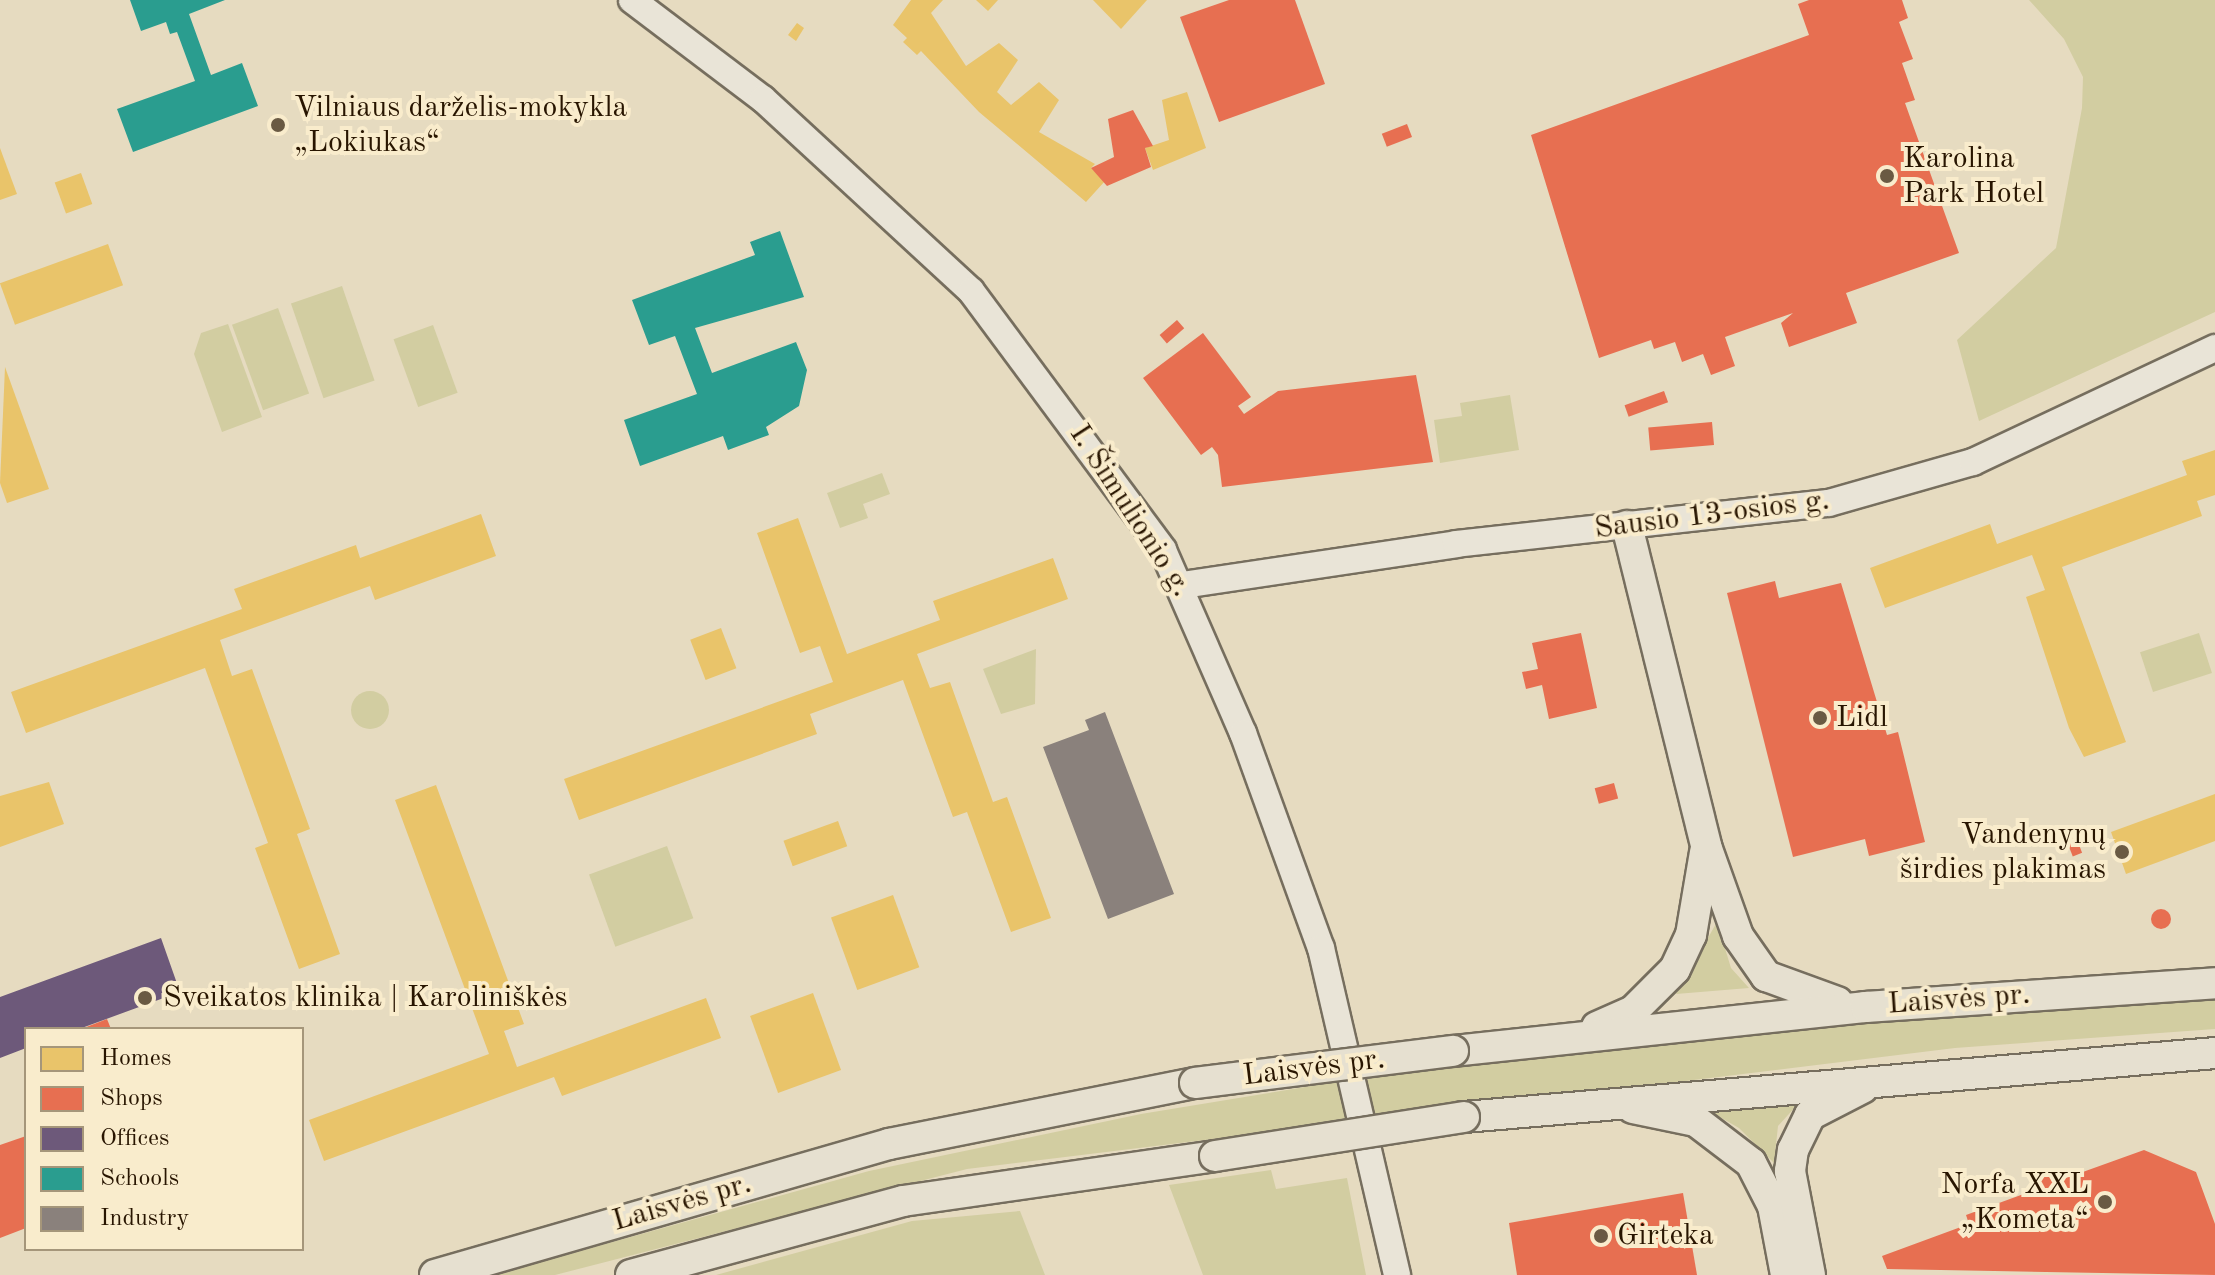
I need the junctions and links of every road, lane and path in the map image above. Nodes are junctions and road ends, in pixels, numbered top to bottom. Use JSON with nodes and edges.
{"nodes":[{"id":1,"x":632,"y":0,"type":"edge"},
{"id":2,"x":2215,"y":348,"type":"edge"},
{"id":3,"x":1627,"y":526,"type":"junction"},
{"id":4,"x":1183,"y":585,"type":"junction"},
{"id":5,"x":1706,"y":846,"type":"junction"},
{"id":6,"x":2215,"y":983,"type":"edge"},
{"id":7,"x":1866,"y":1007,"type":"junction"},
{"id":8,"x":1578,"y":1035,"type":"junction"},
{"id":9,"x":2215,"y":1053,"type":"edge"},
{"id":10,"x":1898,"y":1075,"type":"junction"},
{"id":11,"x":1596,"y":1102,"type":"junction"},
{"id":12,"x":435,"y":1275,"type":"edge"},
{"id":13,"x":631,"y":1275,"type":"edge"},
{"id":14,"x":1397,"y":1275,"type":"edge"},
{"id":15,"x":1786,"y":1275,"type":"edge"},
{"id":16,"x":1810,"y":1275,"type":"edge"}],
"edges":[{"from":1,"to":4,"type":"street","name":"I. Šimulionio g."},
{"from":2,"to":3,"type":"street","name":"Sausio 13-osios g."},
{"from":3,"to":4,"type":"street","name":"Sausio 13-osios g."},
{"from":3,"to":5,"type":"main road"},
{"from":4,"to":14,"type":"street","name":"I. Šimulionio g."},
{"from":5,"to":7,"type":"main road"},
{"from":5,"to":8,"type":"main road"},
{"from":6,"to":7,"type":"main road","name":"Laisvės pr."},
{"from":7,"to":8,"type":"main road","name":"Laisvės pr."},
{"from":8,"to":12,"type":"main road","name":"Laisvės pr.","bridge":true},
{"from":9,"to":10,"type":"main road","name":"Laisvės pr."},
{"from":10,"to":11,"type":"main road","name":"Laisvės pr."},
{"from":10,"to":16,"type":"main road"},
{"from":11,"to":13,"type":"main road","name":"Laisvės pr.","bridge":true},
{"from":11,"to":15,"type":"main road"}]}
